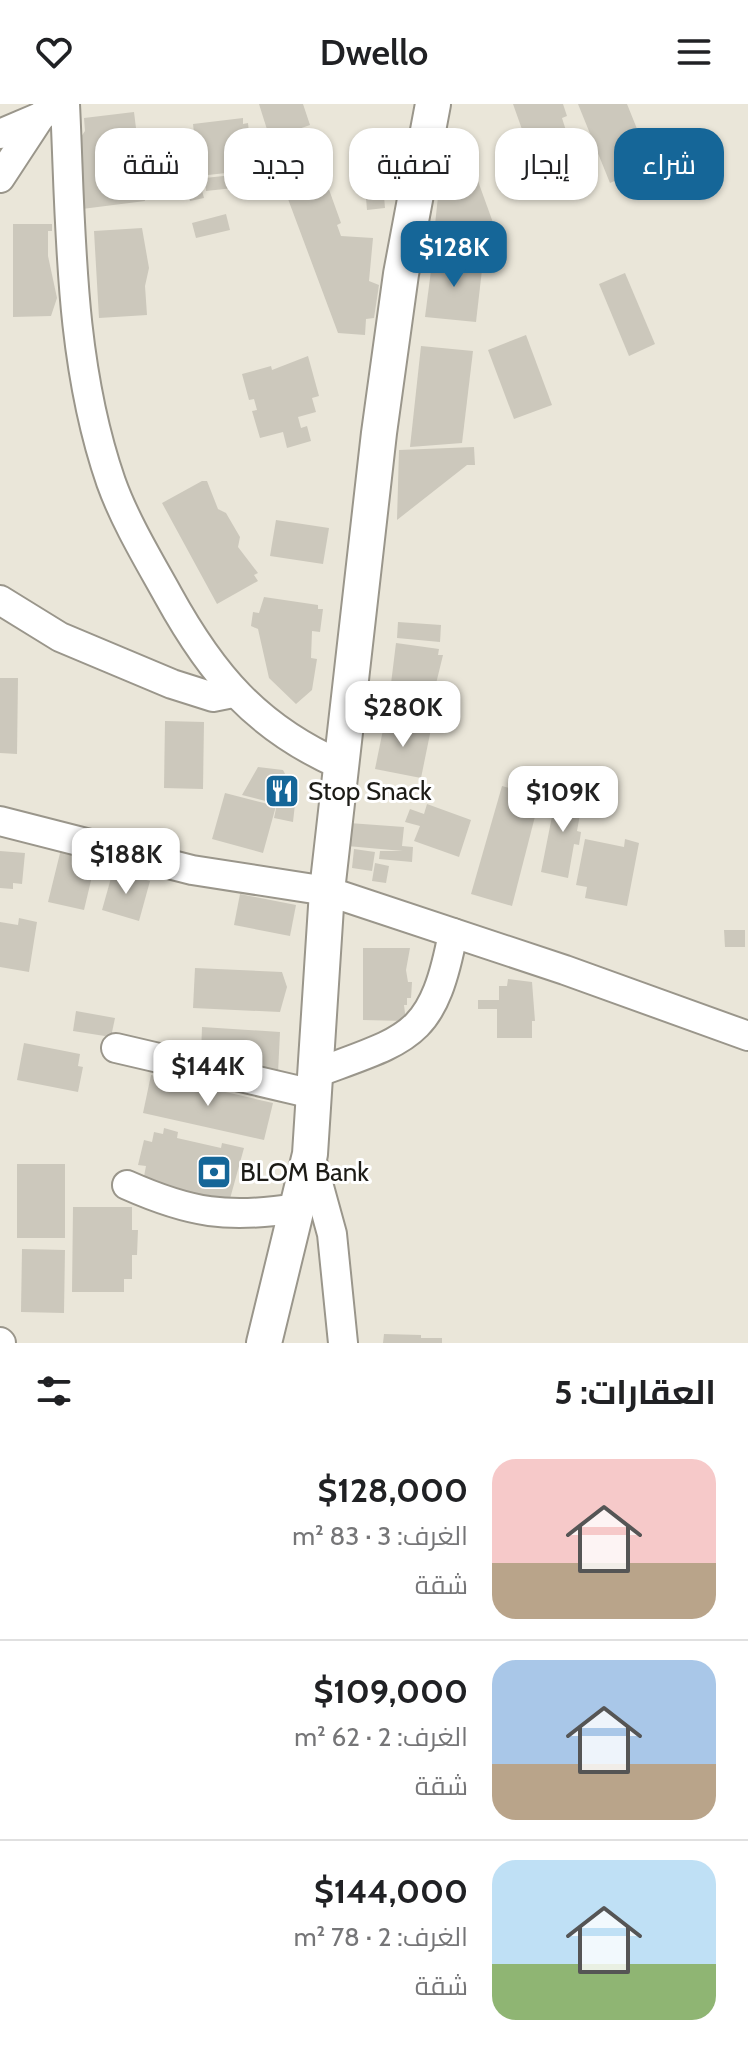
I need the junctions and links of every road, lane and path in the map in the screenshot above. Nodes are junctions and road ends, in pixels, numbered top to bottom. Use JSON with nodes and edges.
{"nodes":[{"id":1,"x":65,"y":104,"type":"edge"},
{"id":2,"x":433,"y":104,"type":"edge"},
{"id":3,"x":48,"y":110,"type":"edge"},
{"id":4,"x":0,"y":134,"type":"edge"},
{"id":5,"x":0,"y":178,"type":"edge"},
{"id":6,"x":0,"y":600,"type":"edge"},
{"id":7,"x":233,"y":693,"type":"junction"},
{"id":8,"x":341,"y":765,"type":"junction"},
{"id":9,"x":0,"y":821,"type":"edge"},
{"id":10,"x":327,"y":891,"type":"junction"},
{"id":11,"x":453,"y":933,"type":"junction"},
{"id":12,"x":748,"y":1036,"type":"edge"},
{"id":13,"x":116,"y":1048,"type":"dead end"},
{"id":14,"x":314,"y":1083,"type":"junction"},
{"id":15,"x":310,"y":1154,"type":"junction"},
{"id":16,"x":127,"y":1185,"type":"dead end"},
{"id":17,"x":297,"y":1208,"type":"junction"},
{"id":18,"x":264,"y":1343,"type":"edge"},
{"id":19,"x":343,"y":1343,"type":"edge"}],
"edges":[{"from":1,"to":7,"type":"street"},
{"from":2,"to":8,"type":"main road"},
{"from":3,"to":4,"type":"street"},
{"from":3,"to":5,"type":"street"},
{"from":6,"to":7,"type":"street"},
{"from":7,"to":8,"type":"street"},
{"from":8,"to":10,"type":"main road"},
{"from":9,"to":10,"type":"street"},
{"from":10,"to":11,"type":"street"},
{"from":10,"to":14,"type":"main road"},
{"from":11,"to":12,"type":"street"},
{"from":11,"to":14,"type":"street"},
{"from":13,"to":14,"type":"street"},
{"from":14,"to":15,"type":"main road"},
{"from":15,"to":17,"type":"main road"},
{"from":15,"to":19,"type":"street"},
{"from":16,"to":17,"type":"street"},
{"from":17,"to":18,"type":"main road"}]}
